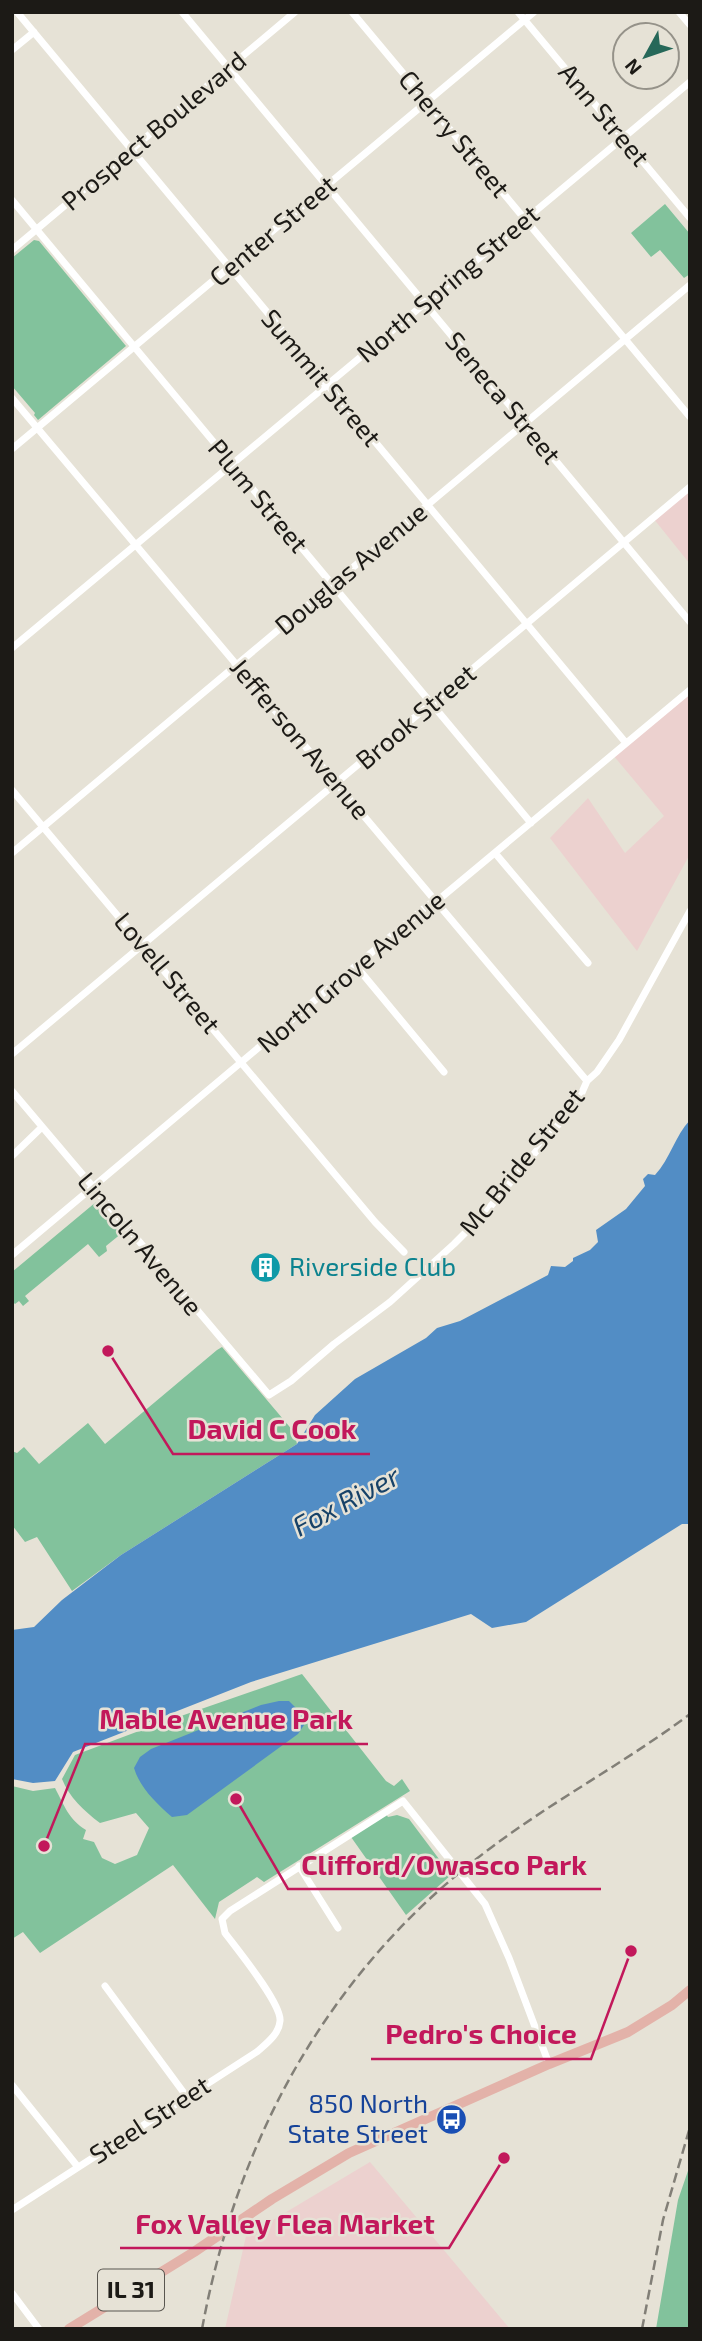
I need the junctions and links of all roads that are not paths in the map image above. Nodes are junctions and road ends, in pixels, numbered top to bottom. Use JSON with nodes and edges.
{"nodes":[{"id":1,"x":17,"y":12,"type":"edge"},
{"id":2,"x":182,"y":12,"type":"edge"},
{"id":3,"x":295,"y":12,"type":"edge"},
{"id":4,"x":352,"y":12,"type":"edge"},
{"id":5,"x":518,"y":12,"type":"edge"},
{"id":6,"x":534,"y":12,"type":"edge"},
{"id":7,"x":679,"y":12,"type":"edge"},
{"id":8,"x":524,"y":20,"type":"junction"},
{"id":9,"x":690,"y":25,"type":"edge"},
{"id":10,"x":34,"y":32,"type":"junction"},
{"id":11,"x":12,"y":50,"type":"edge"},
{"id":12,"x":229,"y":68,"type":"junction"},
{"id":13,"x":690,"y":82,"type":"edge"},
{"id":14,"x":427,"y":102,"type":"junction"},
{"id":15,"x":622,"y":138,"type":"junction"},
{"id":16,"x":131,"y":150,"type":"junction"},
{"id":17,"x":327,"y":186,"type":"junction"},
{"id":18,"x":12,"y":200,"type":"edge"},
{"id":19,"x":690,"y":218,"type":"edge"},
{"id":20,"x":524,"y":219,"type":"junction"},
{"id":21,"x":37,"y":230,"type":"junction"},
{"id":22,"x":12,"y":250,"type":"edge"},
{"id":23,"x":229,"y":268,"type":"junction"},
{"id":24,"x":690,"y":285,"type":"edge"},
{"id":25,"x":424,"y":304,"type":"junction"},
{"id":26,"x":624,"y":340,"type":"junction"},
{"id":27,"x":134,"y":348,"type":"junction"},
{"id":28,"x":327,"y":385,"type":"junction"},
{"id":29,"x":12,"y":398,"type":"edge"},
{"id":30,"x":690,"y":417,"type":"edge"},
{"id":31,"x":525,"y":424,"type":"junction"},
{"id":32,"x":37,"y":428,"type":"junction"},
{"id":33,"x":12,"y":449,"type":"edge"},
{"id":34,"x":232,"y":466,"type":"junction"},
{"id":35,"x":690,"y":487,"type":"edge"},
{"id":36,"x":427,"y":505,"type":"junction"},
{"id":37,"x":624,"y":542,"type":"junction"},
{"id":38,"x":136,"y":545,"type":"junction"},
{"id":39,"x":332,"y":584,"type":"junction"},
{"id":40,"x":690,"y":622,"type":"edge"},
{"id":41,"x":526,"y":625,"type":"junction"},
{"id":42,"x":12,"y":648,"type":"edge"},
{"id":43,"x":237,"y":665,"type":"junction"},
{"id":44,"x":690,"y":690,"type":"edge"},
{"id":45,"x":431,"y":704,"type":"junction"},
{"id":46,"x":626,"y":743,"type":"junction"},
{"id":47,"x":337,"y":783,"type":"junction"},
{"id":48,"x":12,"y":790,"type":"edge"},
{"id":49,"x":531,"y":823,"type":"junction"},
{"id":50,"x":43,"y":827,"type":"junction"},
{"id":51,"x":12,"y":853,"type":"edge"},
{"id":52,"x":495,"y":853,"type":"junction"},
{"id":53,"x":435,"y":900,"type":"junction"},
{"id":54,"x":690,"y":911,"type":"edge"},
{"id":55,"x":143,"y":945,"type":"junction"},
{"id":56,"x":588,"y":963,"type":"dead end"},
{"id":57,"x":356,"y":966,"type":"junction"},
{"id":58,"x":12,"y":1054,"type":"edge"},
{"id":59,"x":242,"y":1063,"type":"junction"},
{"id":60,"x":444,"y":1072,"type":"dead end"},
{"id":61,"x":587,"y":1081,"type":"junction"},
{"id":62,"x":12,"y":1091,"type":"edge"},
{"id":63,"x":43,"y":1127,"type":"junction"},
{"id":64,"x":12,"y":1156,"type":"edge"},
{"id":65,"x":93,"y":1188,"type":"junction"},
{"id":66,"x":404,"y":1252,"type":"dead end"},
{"id":67,"x":12,"y":1255,"type":"edge"},
{"id":68,"x":269,"y":1395,"type":"joint"},
{"id":69,"x":299,"y":1866,"type":"junction"},
{"id":70,"x":338,"y":1927,"type":"dead end"},
{"id":71,"x":104,"y":1986,"type":"dead end"},
{"id":72,"x":690,"y":1990,"type":"edge"},
{"id":73,"x":549,"y":2064,"type":"junction"},
{"id":74,"x":12,"y":2085,"type":"edge"},
{"id":75,"x":187,"y":2097,"type":"junction"},
{"id":76,"x":78,"y":2167,"type":"junction"},
{"id":77,"x":12,"y":2210,"type":"edge"},
{"id":78,"x":12,"y":2293,"type":"edge"},
{"id":79,"x":39,"y":2329,"type":"edge"},
{"id":80,"x":69,"y":2329,"type":"edge"}],
"edges":[{"from":1,"to":10,"type":"street","name":"Summit Street"},
{"from":2,"to":12,"type":"street","name":"Seneca Street"},
{"from":3,"to":12,"type":"street","name":"Prospect Boulevard"},
{"from":4,"to":14,"type":"street","name":"Cherry Street"},
{"from":5,"to":8,"type":"street","name":"Ann Street"},
{"from":6,"to":8,"type":"street","name":"Center Street"},
{"from":7,"to":9,"type":"street"},
{"from":8,"to":14,"type":"street","name":"Center Street"},
{"from":8,"to":15,"type":"street","name":"Ann Street"},
{"from":10,"to":11,"type":"street"},
{"from":10,"to":16,"type":"street","name":"Summit Street"},
{"from":12,"to":16,"type":"street","name":"Prospect Boulevard"},
{"from":12,"to":17,"type":"street","name":"Seneca Street"},
{"from":13,"to":15,"type":"street","name":"North Spring Street"},
{"from":14,"to":17,"type":"street","name":"Center Street"},
{"from":14,"to":20,"type":"street","name":"Cherry Street"},
{"from":15,"to":19,"type":"street","name":"Ann Street"},
{"from":15,"to":20,"type":"street","name":"North Spring Street"},
{"from":16,"to":21,"type":"street","name":"Prospect Boulevard"},
{"from":16,"to":23,"type":"street","name":"Summit Street"},
{"from":17,"to":23,"type":"street","name":"Center Street"},
{"from":17,"to":25,"type":"street","name":"Seneca Street"},
{"from":18,"to":21,"type":"street","name":"Plum Street"},
{"from":20,"to":25,"type":"street","name":"North Spring Street"},
{"from":20,"to":26,"type":"street","name":"Cherry Street"},
{"from":21,"to":22,"type":"street","name":"Prospect Boulevard"},
{"from":21,"to":27,"type":"street","name":"Plum Street"},
{"from":23,"to":27,"type":"street","name":"Center Street"},
{"from":23,"to":28,"type":"street","name":"Summit Street"},
{"from":24,"to":26,"type":"street","name":"Douglas Avenue"},
{"from":25,"to":28,"type":"street","name":"North Spring Street"},
{"from":25,"to":31,"type":"street","name":"Seneca Street"},
{"from":26,"to":30,"type":"street","name":"Cherry Street"},
{"from":26,"to":31,"type":"street","name":"Douglas Avenue"},
{"from":27,"to":32,"type":"street","name":"Center Street"},
{"from":27,"to":34,"type":"street","name":"Plum Street"},
{"from":28,"to":34,"type":"street","name":"North Spring Street"},
{"from":28,"to":36,"type":"street","name":"Summit Street"},
{"from":29,"to":32,"type":"street","name":"Jefferson Avenue"},
{"from":31,"to":36,"type":"street","name":"Douglas Avenue"},
{"from":31,"to":37,"type":"street","name":"Seneca Street"},
{"from":32,"to":33,"type":"street","name":"Center Street"},
{"from":32,"to":38,"type":"street","name":"Jefferson Avenue"},
{"from":34,"to":38,"type":"street","name":"North Spring Street"},
{"from":34,"to":39,"type":"street","name":"Plum Street"},
{"from":35,"to":37,"type":"street","name":"Brook Street"},
{"from":36,"to":39,"type":"street","name":"Douglas Avenue"},
{"from":36,"to":41,"type":"street","name":"Summit Street"},
{"from":37,"to":40,"type":"street","name":"Seneca Street"},
{"from":37,"to":41,"type":"street","name":"Brook Street"},
{"from":38,"to":42,"type":"street","name":"North Spring Street"},
{"from":38,"to":43,"type":"street","name":"Jefferson Avenue"},
{"from":39,"to":43,"type":"street","name":"Douglas Avenue"},
{"from":39,"to":45,"type":"street","name":"Plum Street"},
{"from":41,"to":45,"type":"street","name":"Brook Street"},
{"from":41,"to":46,"type":"street","name":"Summit Street"},
{"from":43,"to":47,"type":"street","name":"Jefferson Avenue"},
{"from":43,"to":50,"type":"street","name":"Douglas Avenue"},
{"from":44,"to":46,"type":"street","name":"North Grove Avenue"},
{"from":45,"to":47,"type":"street","name":"Brook Street"},
{"from":45,"to":49,"type":"street","name":"Plum Street"},
{"from":46,"to":49,"type":"street","name":"North Grove Avenue"},
{"from":47,"to":53,"type":"street","name":"Jefferson Avenue"},
{"from":47,"to":55,"type":"street","name":"Brook Street"},
{"from":48,"to":50,"type":"street","name":"Lovell Street"},
{"from":49,"to":52,"type":"street","name":"North Grove Avenue"},
{"from":50,"to":51,"type":"street","name":"Douglas Avenue"},
{"from":50,"to":55,"type":"street","name":"Lovell Street"},
{"from":52,"to":53,"type":"street","name":"North Grove Avenue"},
{"from":52,"to":56,"type":"street"},
{"from":53,"to":57,"type":"street","name":"North Grove Avenue"},
{"from":53,"to":61,"type":"street","name":"Jefferson Avenue"},
{"from":54,"to":61,"type":"street","name":"Mc Bride Street"},
{"from":55,"to":58,"type":"street","name":"Brook Street"},
{"from":55,"to":59,"type":"street","name":"Lovell Street"},
{"from":57,"to":59,"type":"street","name":"North Grove Avenue"},
{"from":57,"to":60,"type":"street"},
{"from":59,"to":65,"type":"street","name":"North Grove Avenue"},
{"from":59,"to":66,"type":"street","name":"Lovell Street"},
{"from":61,"to":68,"type":"street","name":"Mc Bride Street"},
{"from":62,"to":63,"type":"street","name":"Lincoln Avenue"},
{"from":63,"to":64,"type":"street"},
{"from":63,"to":65,"type":"street","name":"Lincoln Avenue"},
{"from":65,"to":67,"type":"street","name":"North Grove Avenue"},
{"from":65,"to":68,"type":"street","name":"Lincoln Avenue"},
{"from":69,"to":70,"type":"street"},
{"from":69,"to":73,"type":"street"},
{"from":69,"to":75,"type":"street","name":"Steel Street"},
{"from":71,"to":75,"type":"street"},
{"from":72,"to":73,"type":"main road","number":"IL 31"},
{"from":73,"to":80,"type":"main road","number":"IL 31"},
{"from":74,"to":76,"type":"street"},
{"from":75,"to":76,"type":"street","name":"Steel Street"},
{"from":76,"to":77,"type":"street","name":"Steel Street"},
{"from":78,"to":79,"type":"street"}]}
